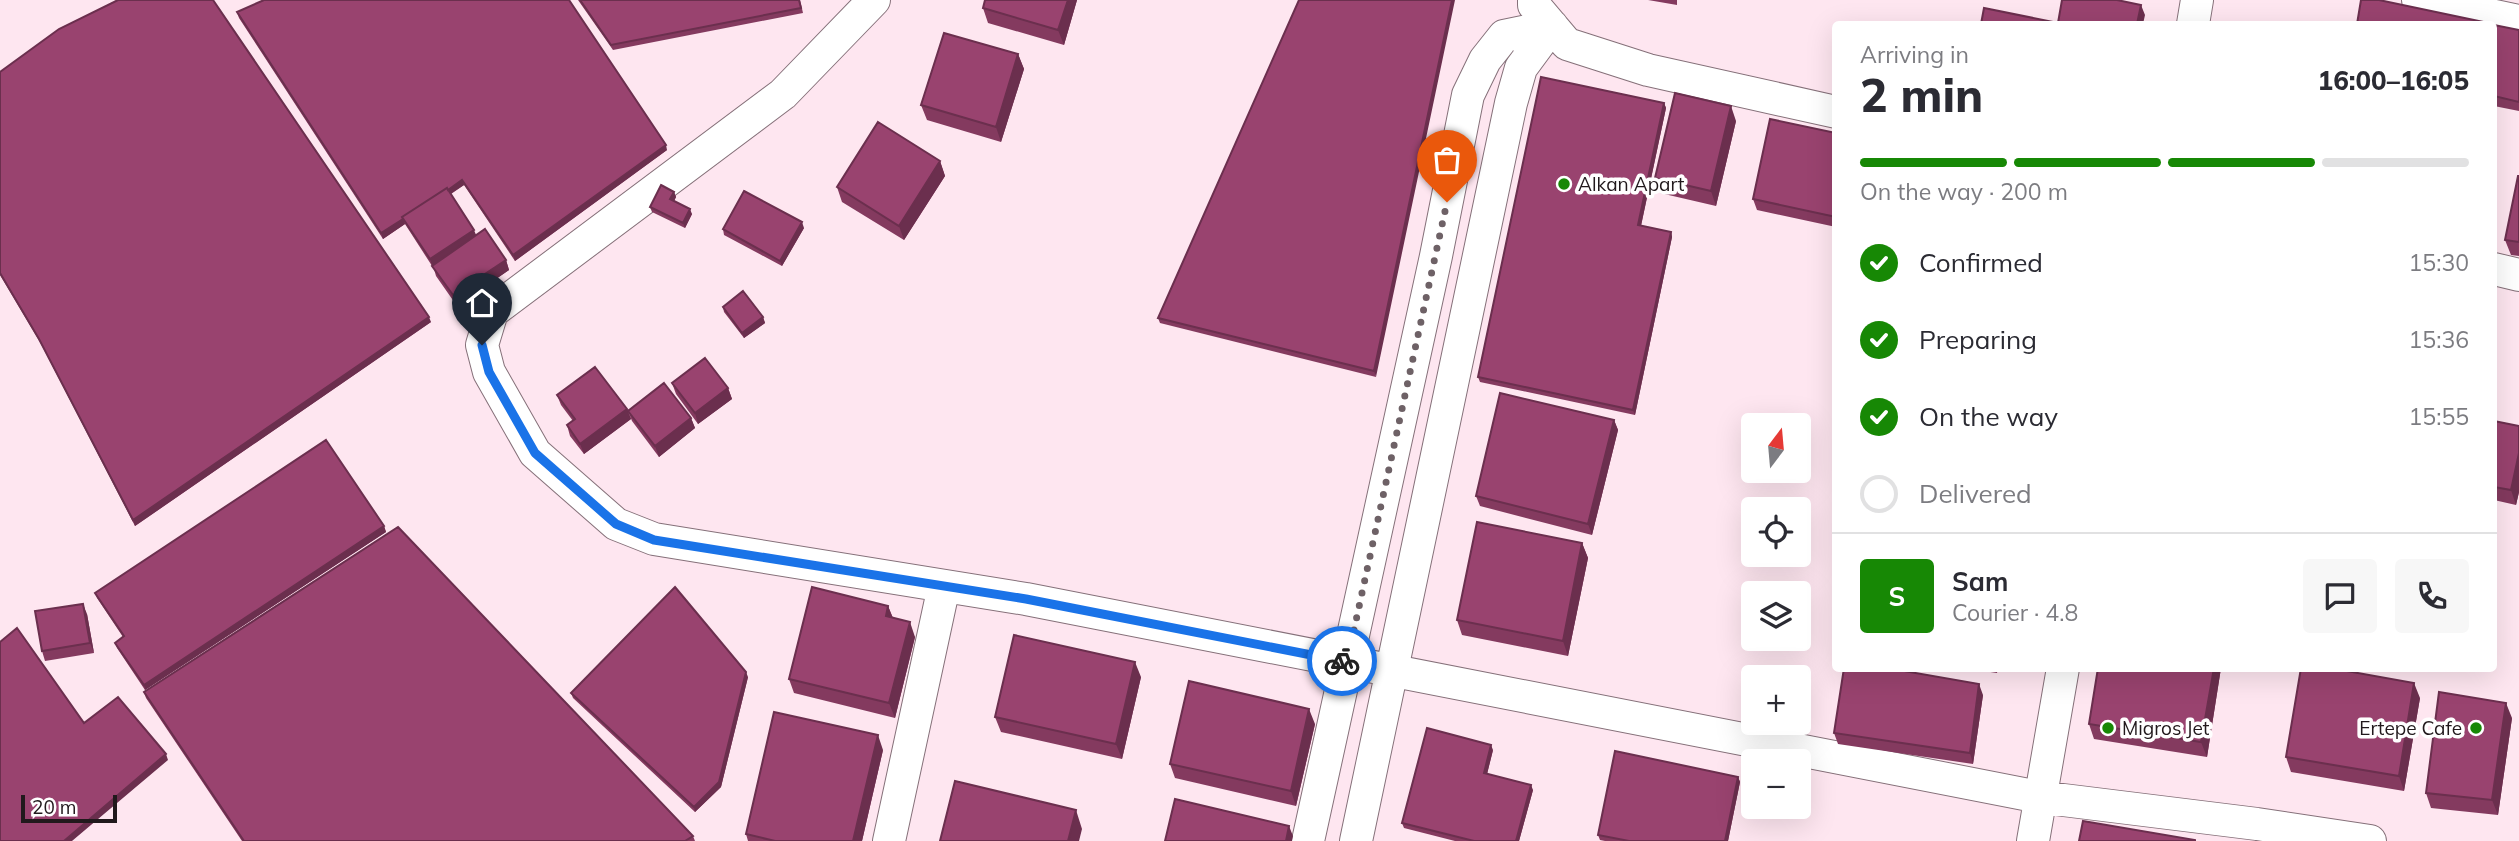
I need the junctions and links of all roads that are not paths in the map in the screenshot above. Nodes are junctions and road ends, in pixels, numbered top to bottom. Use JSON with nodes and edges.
{"nodes":[{"id":1,"x":874,"y":0,"type":"edge"},
{"id":2,"x":1534,"y":0,"type":"edge"},
{"id":3,"x":2197,"y":0,"type":"edge"},
{"id":4,"x":2418,"y":0,"type":"edge"},
{"id":5,"x":2519,"y":20,"type":"edge"},
{"id":6,"x":2194,"y":21,"type":"edge"},
{"id":7,"x":1552,"y":26,"type":"junction"},
{"id":8,"x":1832,"y":111,"type":"edge"},
{"id":9,"x":2497,"y":270,"type":"edge"},
{"id":10,"x":2519,"y":275,"type":"edge"},
{"id":11,"x":944,"y":586,"type":"junction"},
{"id":12,"x":1347,"y":662,"type":"junction"},
{"id":13,"x":1393,"y":670,"type":"junction"},
{"id":14,"x":2062,"y":672,"type":"edge"},
{"id":15,"x":2039,"y":797,"type":"junction"},
{"id":16,"x":2256,"y":832,"type":"edge"},
{"id":17,"x":889,"y":841,"type":"edge"},
{"id":18,"x":1308,"y":841,"type":"edge"},
{"id":19,"x":1356,"y":841,"type":"edge"},
{"id":20,"x":2033,"y":841,"type":"edge"},
{"id":21,"x":2370,"y":841,"type":"edge"}],
"edges":[{"from":1,"to":11,"type":"street"},
{"from":2,"to":7,"type":"street"},
{"from":3,"to":6,"type":"street"},
{"from":4,"to":5,"type":"street"},
{"from":7,"to":8,"type":"street"},
{"from":7,"to":12,"type":"street"},
{"from":7,"to":13,"type":"street"},
{"from":9,"to":10,"type":"street"},
{"from":11,"to":12,"type":"street"},
{"from":11,"to":17,"type":"street"},
{"from":12,"to":13,"type":"street"},
{"from":12,"to":18,"type":"street"},
{"from":13,"to":15,"type":"street"},
{"from":13,"to":19,"type":"street"},
{"from":14,"to":15,"type":"street"},
{"from":15,"to":16,"type":"street"},
{"from":15,"to":20,"type":"street"},
{"from":16,"to":21,"type":"street"}]}
